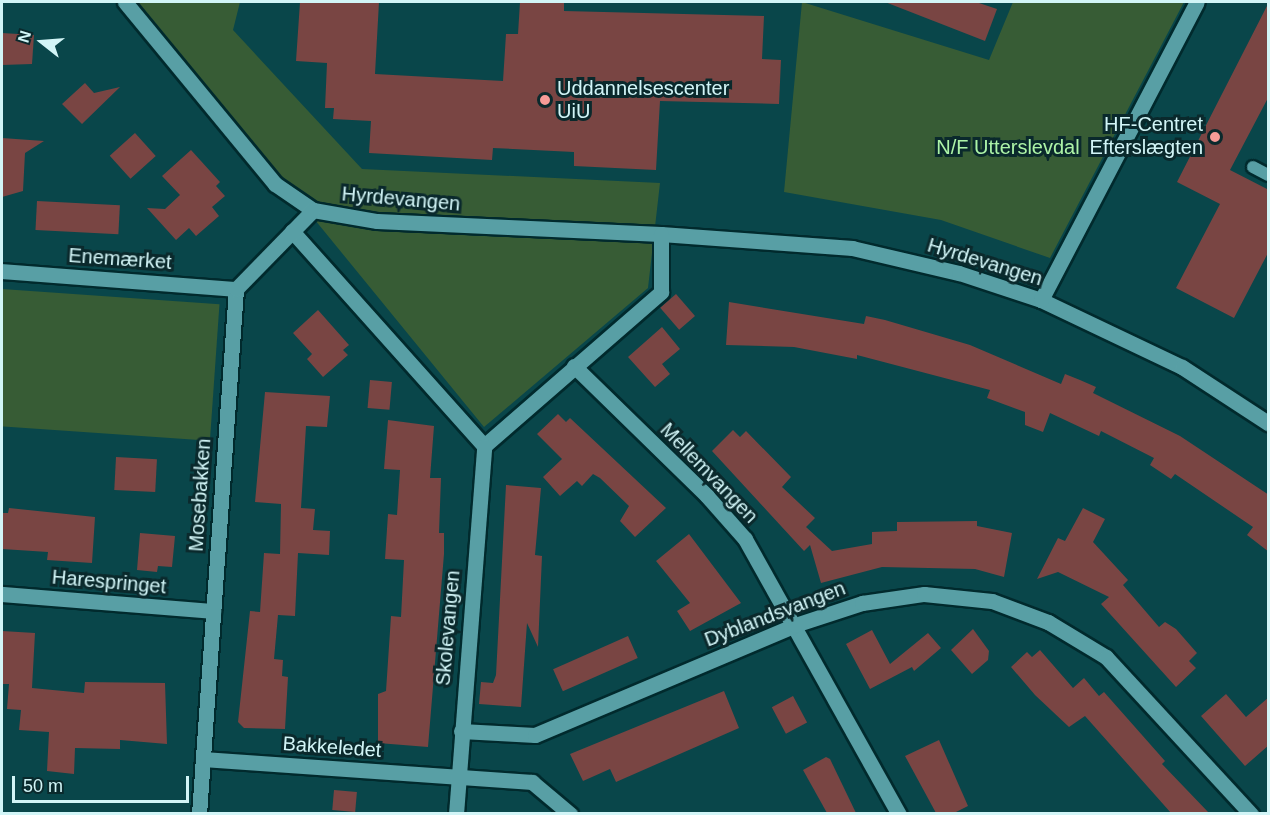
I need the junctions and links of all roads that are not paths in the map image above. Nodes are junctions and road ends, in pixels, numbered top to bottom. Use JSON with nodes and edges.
{"nodes":[{"id":1,"x":125,"y":2,"type":"edge"},
{"id":2,"x":1197,"y":2,"type":"edge"},
{"id":3,"x":1253,"y":167,"type":"dead end"},
{"id":4,"x":1269,"y":176,"type":"edge"},
{"id":5,"x":313,"y":210,"type":"junction"},
{"id":6,"x":292,"y":231,"type":"junction"},
{"id":7,"x":661,"y":234,"type":"junction"},
{"id":8,"x":2,"y":271,"type":"edge"},
{"id":9,"x":236,"y":289,"type":"junction"},
{"id":10,"x":1041,"y":300,"type":"junction"},
{"id":11,"x":574,"y":366,"type":"junction"},
{"id":12,"x":1269,"y":423,"type":"edge"},
{"id":13,"x":484,"y":446,"type":"junction"},
{"id":14,"x":2,"y":594,"type":"edge"},
{"id":15,"x":213,"y":611,"type":"junction"},
{"id":16,"x":795,"y":625,"type":"junction"},
{"id":17,"x":461,"y":731,"type":"junction"},
{"id":18,"x":203,"y":759,"type":"junction"},
{"id":19,"x":458,"y":777,"type":"junction"},
{"id":20,"x":199,"y":813,"type":"edge"},
{"id":21,"x":456,"y":813,"type":"edge"},
{"id":22,"x":570,"y":813,"type":"edge"},
{"id":23,"x":899,"y":813,"type":"edge"},
{"id":24,"x":1251,"y":813,"type":"edge"}],
"edges":[{"from":1,"to":5,"type":"street","name":"Hyrdevangen"},
{"from":2,"to":10,"type":"street"},
{"from":3,"to":4,"type":"lane"},
{"from":5,"to":6,"type":"street"},
{"from":5,"to":7,"type":"street","name":"Hyrdevangen"},
{"from":6,"to":9,"type":"street"},
{"from":6,"to":13,"type":"street"},
{"from":7,"to":10,"type":"street","name":"Hyrdevangen"},
{"from":7,"to":11,"type":"street"},
{"from":8,"to":9,"type":"street","name":"Enemærket"},
{"from":9,"to":15,"type":"street","name":"Mosebakken"},
{"from":10,"to":12,"type":"street","name":"Hyrdevangen"},
{"from":11,"to":13,"type":"street"},
{"from":11,"to":16,"type":"street","name":"Mellemvangen"},
{"from":13,"to":17,"type":"street","name":"Skolevangen"},
{"from":14,"to":15,"type":"street","name":"Harespringet"},
{"from":15,"to":18,"type":"street","name":"Mosebakken"},
{"from":16,"to":17,"type":"street","name":"Dyblandsvangen"},
{"from":16,"to":23,"type":"street","name":"Mellemvangen"},
{"from":16,"to":24,"type":"street","name":"Dyblandsvangen"},
{"from":17,"to":19,"type":"street","name":"Skolevangen"},
{"from":18,"to":19,"type":"street","name":"Bakkeledet"},
{"from":18,"to":20,"type":"street","name":"Mosebakken"},
{"from":19,"to":21,"type":"street","name":"Skolevangen"},
{"from":19,"to":22,"type":"street","name":"Bakkeledet"}]}
